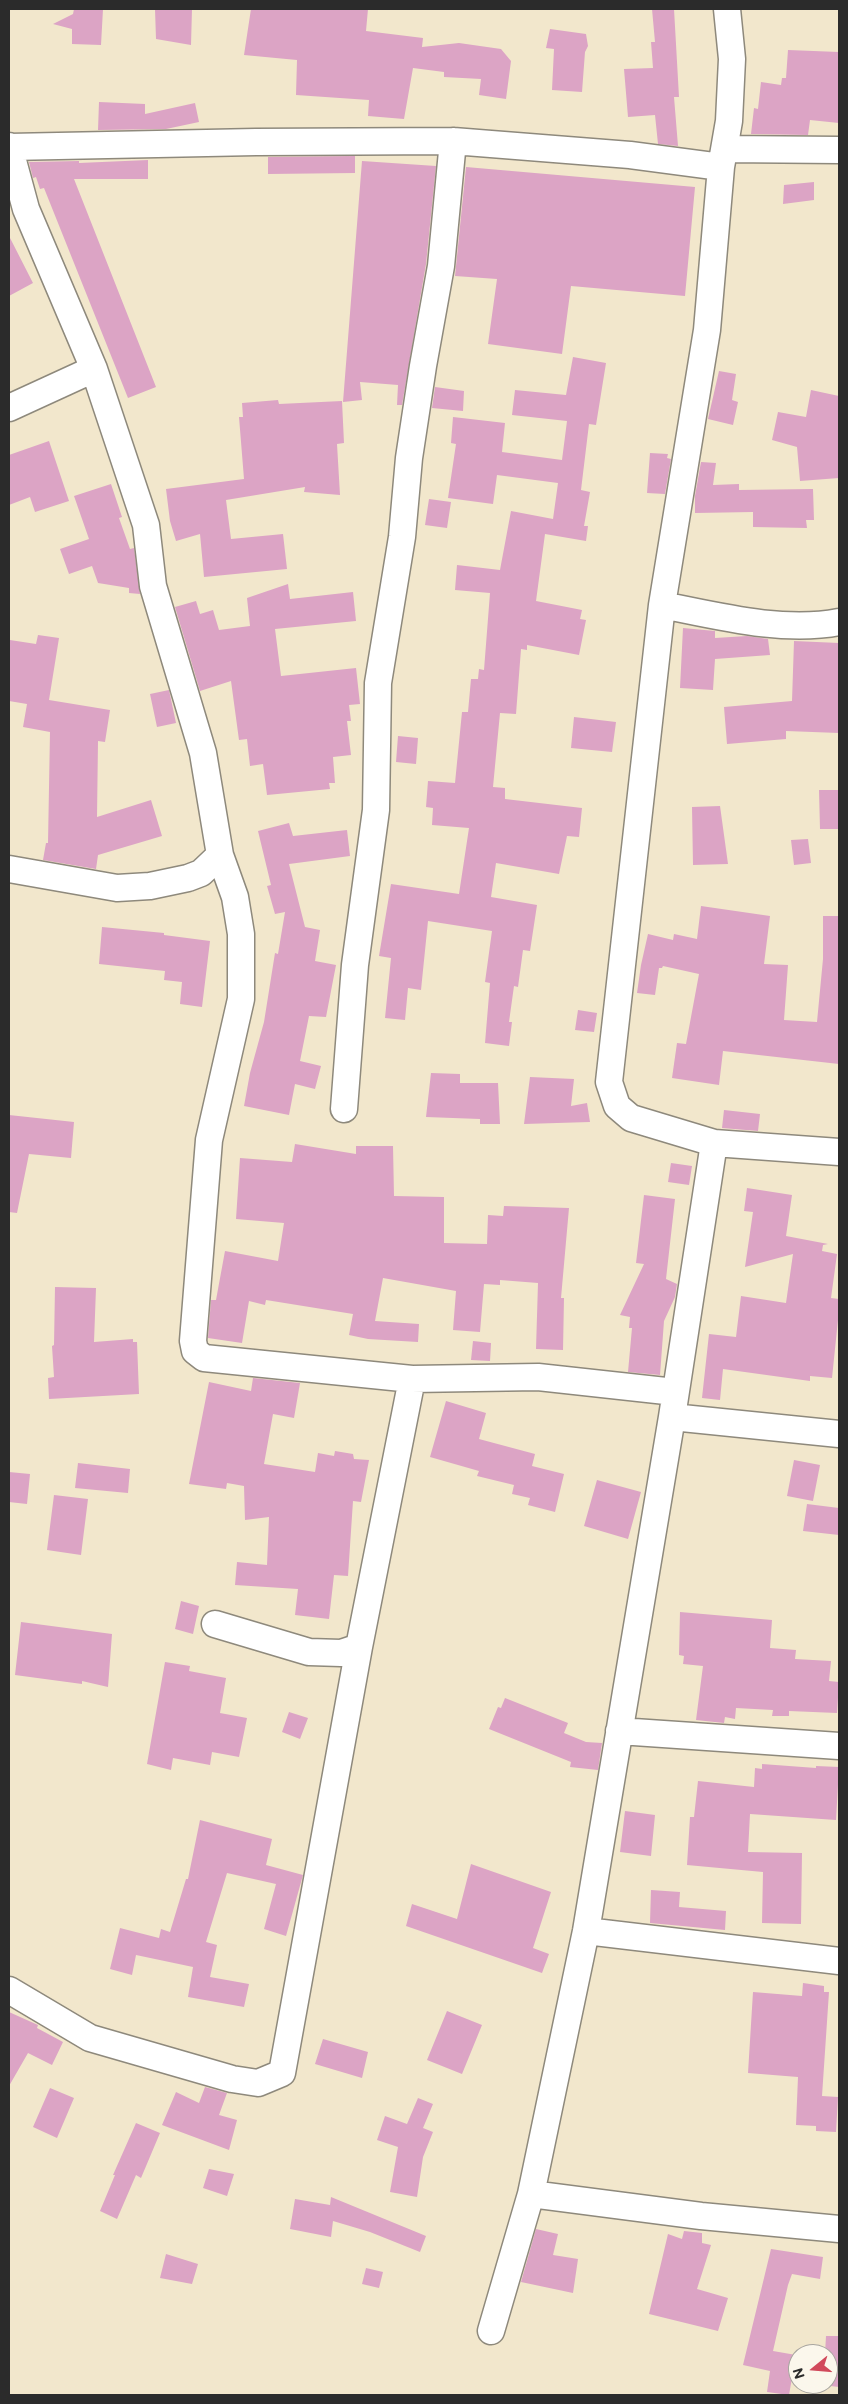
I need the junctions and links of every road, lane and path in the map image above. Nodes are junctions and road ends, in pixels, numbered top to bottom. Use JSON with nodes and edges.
{"nodes":[{"id":1,"x":727,"y":9,"type":"edge"},
{"id":2,"x":453,"y":141,"type":"junction"},
{"id":3,"x":9,"y":147,"type":"edge"},
{"id":4,"x":839,"y":150,"type":"edge"},
{"id":5,"x":723,"y":158,"type":"junction"},
{"id":6,"x":94,"y":369,"type":"junction"},
{"id":7,"x":9,"y":408,"type":"edge"},
{"id":8,"x":662,"y":605,"type":"junction"},
{"id":9,"x":839,"y":622,"type":"edge"},
{"id":10,"x":220,"y":855,"type":"junction"},
{"id":11,"x":9,"y":869,"type":"edge"},
{"id":12,"x":344,"y":1109,"type":"dead end"},
{"id":13,"x":714,"y":1143,"type":"junction"},
{"id":14,"x":839,"y":1152,"type":"edge"},
{"id":15,"x":412,"y":1379,"type":"junction"},
{"id":16,"x":675,"y":1392,"type":"junction"},
{"id":17,"x":672,"y":1417,"type":"junction"},
{"id":18,"x":839,"y":1434,"type":"edge"},
{"id":19,"x":215,"y":1624,"type":"dead end"},
{"id":20,"x":359,"y":1647,"type":"junction"},
{"id":21,"x":619,"y":1731,"type":"junction"},
{"id":22,"x":839,"y":1746,"type":"edge"},
{"id":23,"x":586,"y":1931,"type":"junction"},
{"id":24,"x":839,"y":1961,"type":"edge"},
{"id":25,"x":9,"y":1990,"type":"edge"},
{"id":26,"x":531,"y":2194,"type":"junction"},
{"id":27,"x":839,"y":2229,"type":"edge"},
{"id":28,"x":491,"y":2330,"type":"dead end"}],
"edges":[{"from":1,"to":5,"type":"street"},
{"from":2,"to":3,"type":"street"},
{"from":2,"to":5,"type":"street"},
{"from":2,"to":12,"type":"street"},
{"from":3,"to":6,"type":"street"},
{"from":4,"to":5,"type":"street"},
{"from":5,"to":8,"type":"street"},
{"from":6,"to":7,"type":"street"},
{"from":6,"to":10,"type":"street"},
{"from":8,"to":9,"type":"street"},
{"from":8,"to":13,"type":"street"},
{"from":10,"to":11,"type":"street"},
{"from":10,"to":15,"type":"street"},
{"from":13,"to":14,"type":"street"},
{"from":13,"to":16,"type":"street"},
{"from":15,"to":16,"type":"street"},
{"from":15,"to":20,"type":"street"},
{"from":16,"to":17,"type":"street"},
{"from":17,"to":18,"type":"street"},
{"from":17,"to":21,"type":"street"},
{"from":19,"to":20,"type":"street"},
{"from":20,"to":25,"type":"street"},
{"from":21,"to":22,"type":"street"},
{"from":21,"to":23,"type":"street"},
{"from":23,"to":24,"type":"street"},
{"from":23,"to":26,"type":"street"},
{"from":26,"to":27,"type":"street"},
{"from":26,"to":28,"type":"street"}]}
